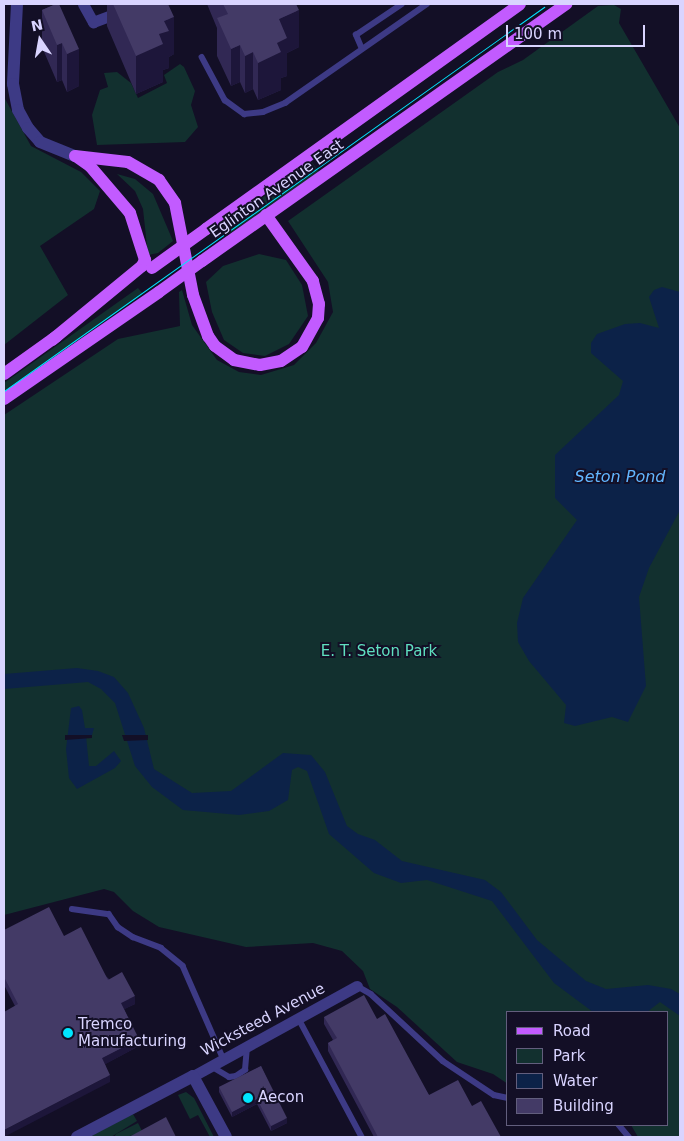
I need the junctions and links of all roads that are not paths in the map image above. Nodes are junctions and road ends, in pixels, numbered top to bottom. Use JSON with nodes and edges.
{"nodes":[{"id":1,"x":17,"y":4,"type":"edge"},
{"id":2,"x":83,"y":4,"type":"edge"},
{"id":3,"x":106,"y":4,"type":"edge"},
{"id":4,"x":141,"y":4,"type":"edge"},
{"id":5,"x":402,"y":4,"type":"edge"},
{"id":6,"x":427,"y":4,"type":"edge"},
{"id":7,"x":520,"y":4,"type":"edge"},
{"id":8,"x":566,"y":4,"type":"edge"},
{"id":9,"x":111,"y":16,"type":"junction"},
{"id":10,"x":362,"y":47,"type":"junction"},
{"id":11,"x":202,"y":57,"type":"dead end"},
{"id":12,"x":75,"y":156,"type":"junction"},
{"id":13,"x":266,"y":215,"type":"junction"},
{"id":14,"x":52,"y":340,"type":"junction"},
{"id":15,"x":4,"y":374,"type":"edge"},
{"id":16,"x":4,"y":399,"type":"edge"},
{"id":17,"x":72,"y":909,"type":"dead end"},
{"id":18,"x":357,"y":986,"type":"joint"},
{"id":19,"x":299,"y":1019,"type":"junction"},
{"id":20,"x":247,"y":1047,"type":"junction"},
{"id":21,"x":224,"y":1060,"type":"junction"},
{"id":22,"x":211,"y":1066,"type":"junction"},
{"id":23,"x":193,"y":1076,"type":"junction"},
{"id":24,"x":507,"y":1098,"type":"edge"},
{"id":25,"x":620,"y":1126,"type":"edge"},
{"id":26,"x":77,"y":1137,"type":"edge"},
{"id":27,"x":226,"y":1137,"type":"edge"},
{"id":28,"x":362,"y":1137,"type":"edge"},
{"id":29,"x":629,"y":1137,"type":"edge"}],
"edges":[{"from":1,"to":12,"type":"street"},
{"from":2,"to":9,"type":"street"},
{"from":3,"to":9,"type":"street"},
{"from":4,"to":9,"type":"street"},
{"from":5,"to":10,"type":"lane"},
{"from":6,"to":10,"type":"lane"},
{"from":7,"to":14,"type":"main road","name":"Eglinton Avenue East","bridge":true},
{"from":8,"to":13,"type":"main road","name":"Eglinton Avenue East"},
{"from":10,"to":11,"type":"lane"},
{"from":12,"to":13,"type":"main road"},
{"from":12,"to":14,"type":"main road"},
{"from":13,"to":16,"type":"main road","name":"Eglinton Avenue East","bridge":true},
{"from":14,"to":15,"type":"main road","name":"Eglinton Avenue East"},
{"from":17,"to":21,"type":"lane"},
{"from":18,"to":19,"type":"street","name":"Wicksteed Avenue"},
{"from":18,"to":24,"type":"lane"},
{"from":19,"to":20,"type":"street","name":"Wicksteed Avenue"},
{"from":19,"to":28,"type":"lane"},
{"from":20,"to":21,"type":"street","name":"Wicksteed Avenue"},
{"from":20,"to":22,"type":"lane"},
{"from":21,"to":22,"type":"street","name":"Wicksteed Avenue"},
{"from":22,"to":23,"type":"street","name":"Wicksteed Avenue"},
{"from":23,"to":26,"type":"street","name":"Wicksteed Avenue"},
{"from":23,"to":27,"type":"street"},
{"from":25,"to":29,"type":"lane"}]}
